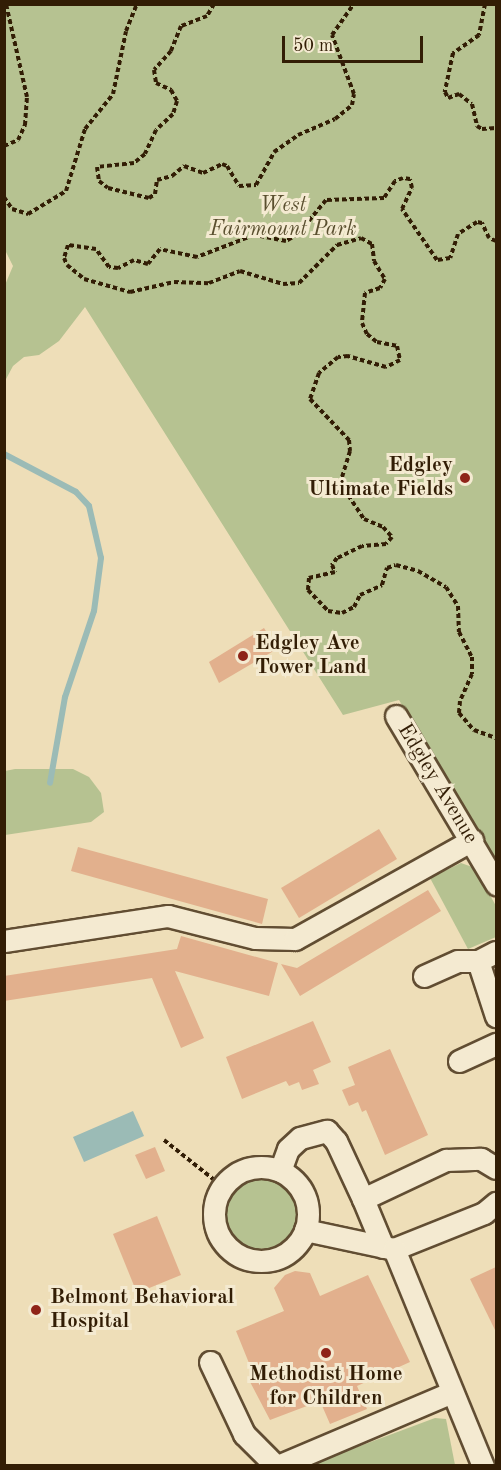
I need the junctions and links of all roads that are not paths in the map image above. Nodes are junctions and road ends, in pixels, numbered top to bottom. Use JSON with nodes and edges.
{"nodes":[{"id":1,"x":396,"y":716,"type":"dead end"},
{"id":2,"x":472,"y":840,"type":"junction"},
{"id":3,"x":496,"y":884,"type":"edge"},
{"id":4,"x":4,"y":941,"type":"edge"},
{"id":5,"x":487,"y":956,"type":"edge"},
{"id":6,"x":424,"y":976,"type":"dead end"},
{"id":7,"x":496,"y":1016,"type":"edge"},
{"id":8,"x":496,"y":1044,"type":"edge"},
{"id":9,"x":459,"y":1061,"type":"dead end"},
{"id":10,"x":496,"y":1168,"type":"edge"},
{"id":11,"x":280,"y":1171,"type":"junction"},
{"id":12,"x":363,"y":1199,"type":"junction"},
{"id":13,"x":496,"y":1203,"type":"edge"},
{"id":14,"x":305,"y":1230,"type":"junction"},
{"id":15,"x":388,"y":1248,"type":"junction"},
{"id":16,"x":210,"y":1362,"type":"dead end"},
{"id":17,"x":453,"y":1392,"type":"junction"},
{"id":18,"x":277,"y":1466,"type":"edge"},
{"id":19,"x":483,"y":1466,"type":"edge"}],
"edges":[{"from":1,"to":2,"type":"street","name":"Edgley Avenue"},
{"from":2,"to":3,"type":"street","name":"Edgley Avenue"},
{"from":2,"to":4,"type":"street"},
{"from":5,"to":6,"type":"street"},
{"from":5,"to":7,"type":"street"},
{"from":8,"to":9,"type":"street"},
{"from":10,"to":12,"type":"street"},
{"from":11,"to":12,"type":"street"},
{"from":11,"to":14,"type":"street"},
{"from":11,"to":14,"type":"street"},
{"from":12,"to":15,"type":"street"},
{"from":13,"to":15,"type":"street"},
{"from":14,"to":15,"type":"street"},
{"from":15,"to":17,"type":"street"},
{"from":16,"to":18,"type":"street"},
{"from":17,"to":18,"type":"street"},
{"from":17,"to":19,"type":"street"}]}
